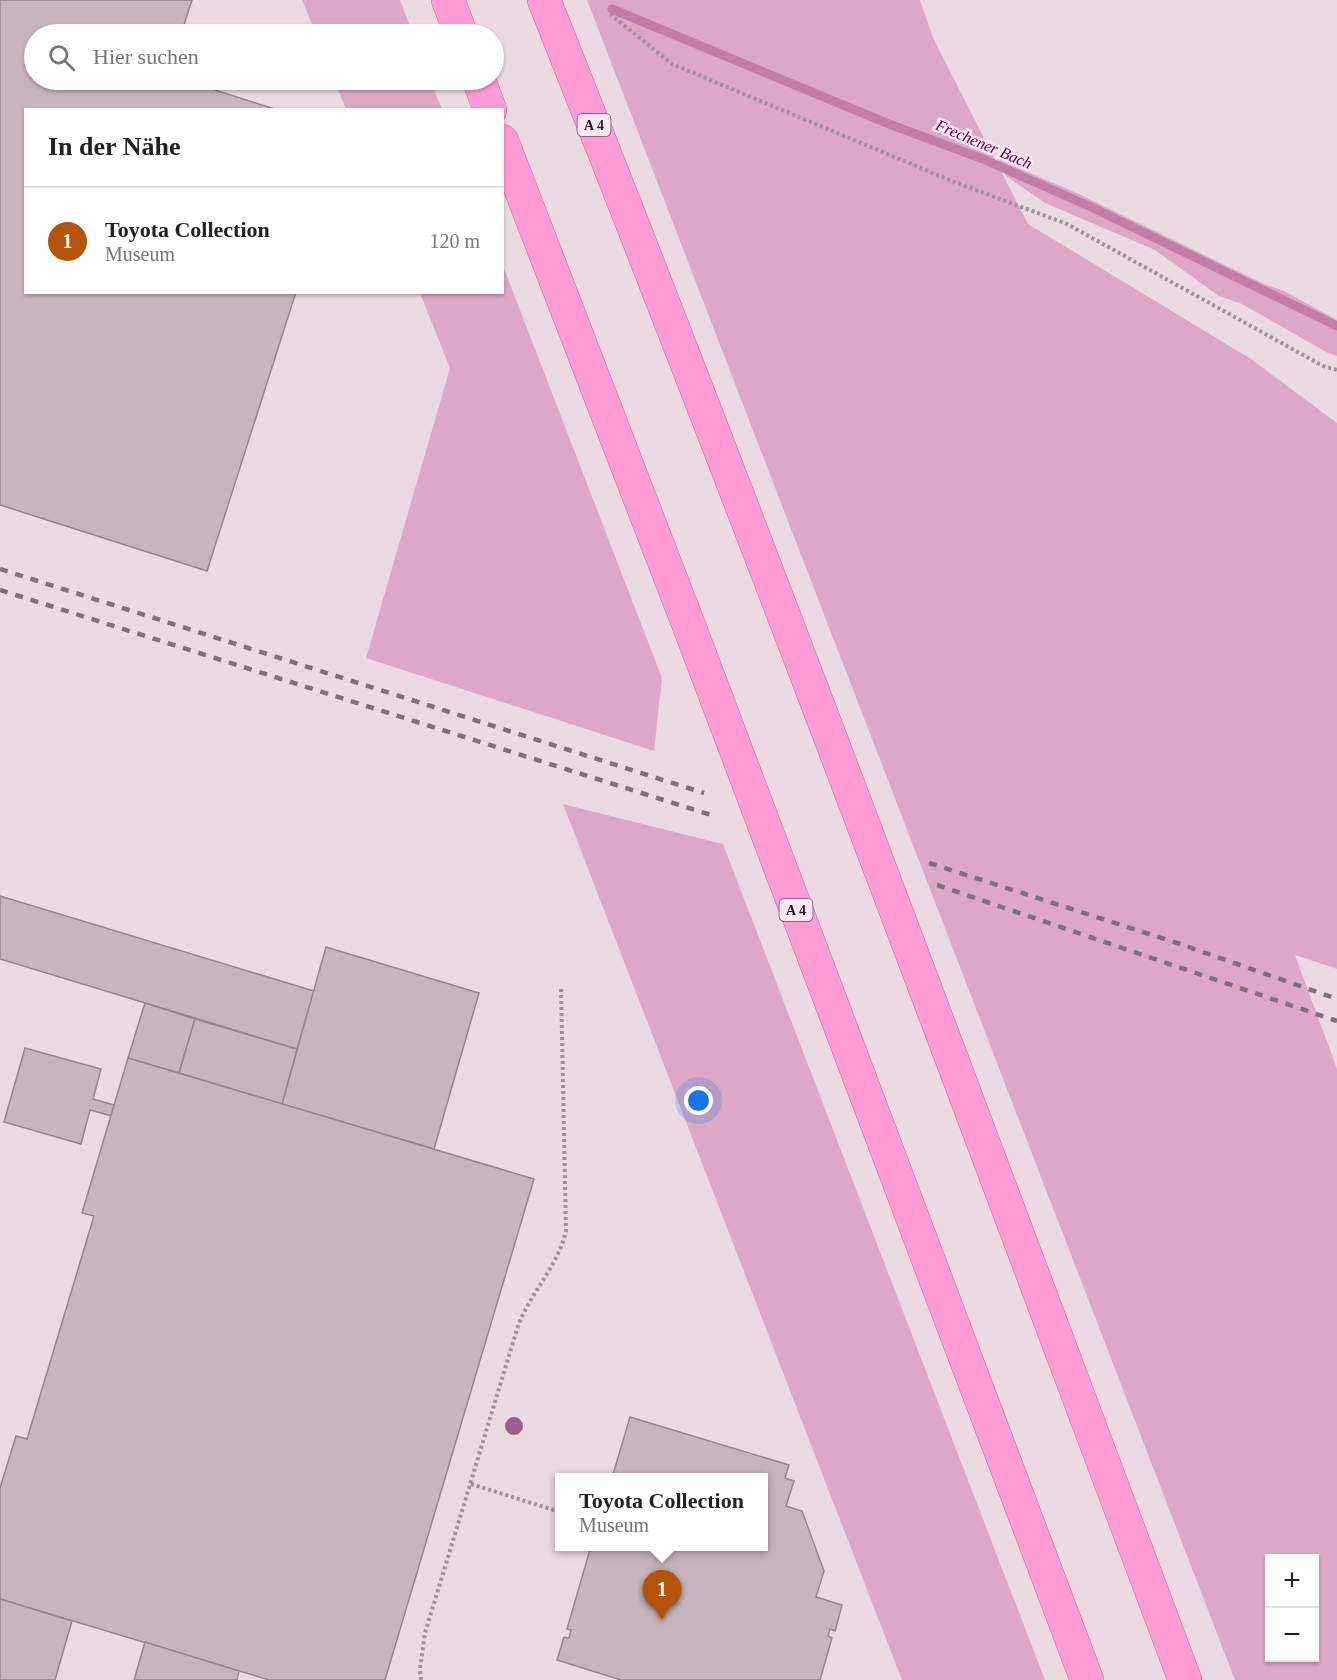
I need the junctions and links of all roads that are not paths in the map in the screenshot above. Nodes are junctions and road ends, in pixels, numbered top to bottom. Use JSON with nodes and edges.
{"nodes":[{"id":1,"x":448,"y":0,"type":"edge"},
{"id":2,"x":544,"y":0,"type":"edge"},
{"id":3,"x":457,"y":24,"type":"edge"},
{"id":4,"x":483,"y":90,"type":"edge"},
{"id":5,"x":489,"y":108,"type":"edge"},
{"id":6,"x":504,"y":146,"type":"edge"},
{"id":7,"x":1088,"y":1680,"type":"edge"},
{"id":8,"x":1185,"y":1680,"type":"edge"}],
"edges":[{"from":1,"to":3,"type":"highway"},
{"from":2,"to":8,"type":"highway","number":"A 4"},
{"from":4,"to":5,"type":"highway"},
{"from":6,"to":7,"type":"highway","number":"A 4"}]}
